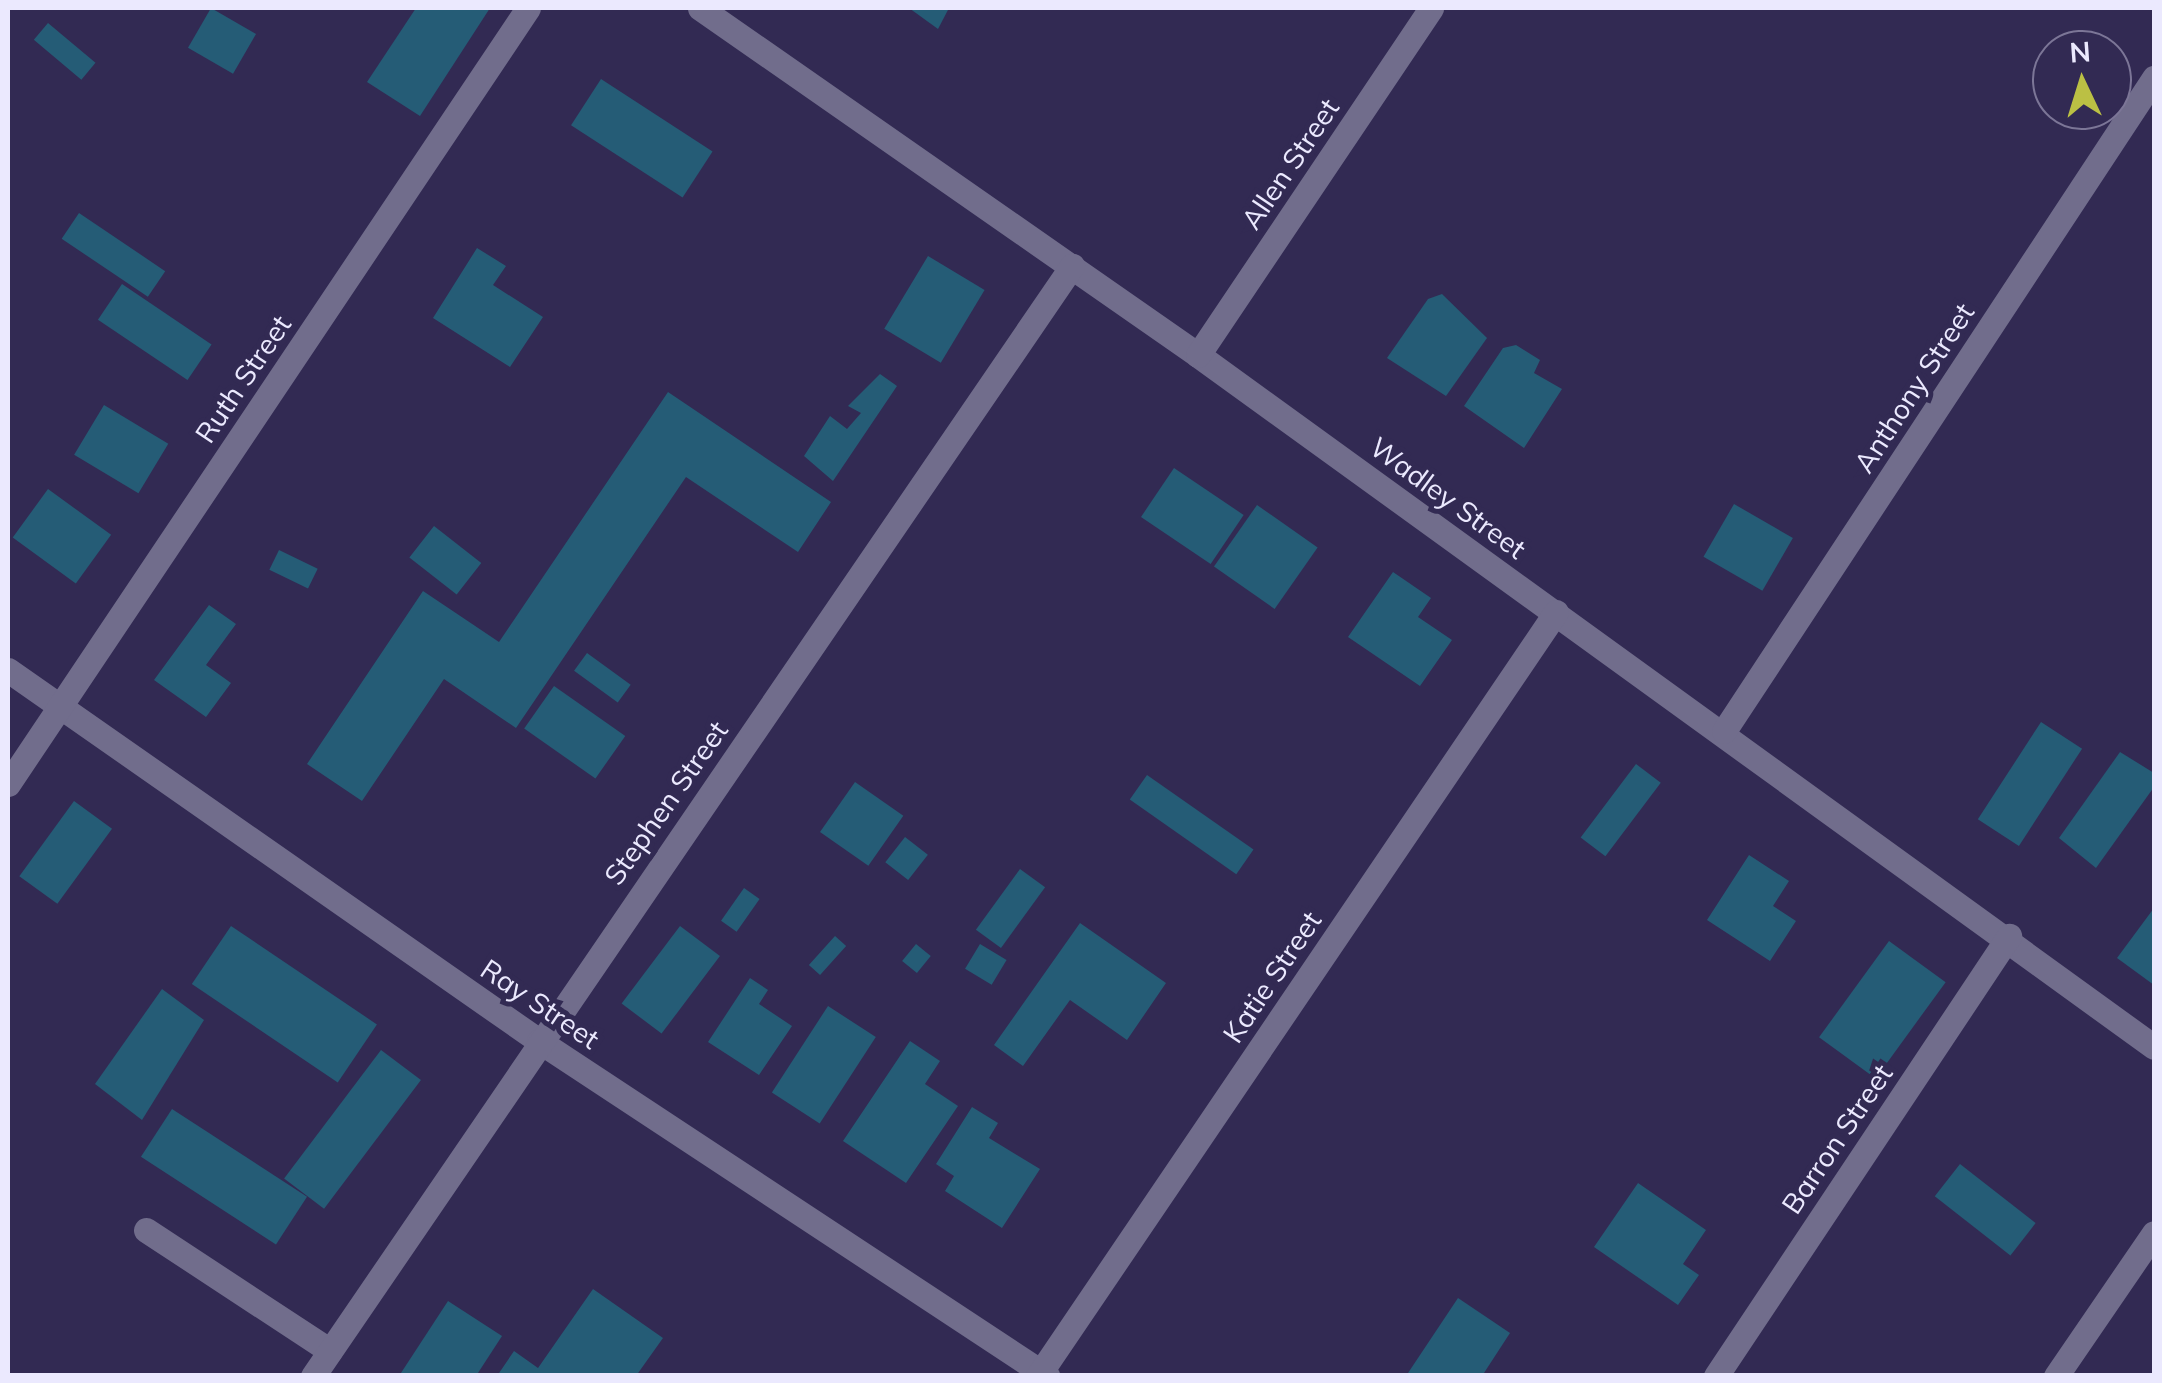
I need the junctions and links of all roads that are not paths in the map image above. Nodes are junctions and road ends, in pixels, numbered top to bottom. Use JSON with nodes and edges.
{"nodes":[{"id":1,"x":528,"y":8,"type":"edge"},
{"id":2,"x":700,"y":8,"type":"edge"},
{"id":3,"x":1431,"y":8,"type":"edge"},
{"id":4,"x":2154,"y":78,"type":"edge"},
{"id":5,"x":1072,"y":266,"type":"junction"},
{"id":6,"x":1198,"y":355,"type":"junction"},
{"id":7,"x":1556,"y":612,"type":"junction"},
{"id":8,"x":8,"y":670,"type":"edge"},
{"id":9,"x":60,"y":706,"type":"junction"},
{"id":10,"x":1724,"y":731,"type":"junction"},
{"id":11,"x":8,"y":784,"type":"edge"},
{"id":12,"x":2009,"y":936,"type":"junction"},
{"id":13,"x":539,"y":1040,"type":"junction"},
{"id":14,"x":2154,"y":1047,"type":"edge"},
{"id":15,"x":146,"y":1230,"type":"dead end"},
{"id":16,"x":2154,"y":1233,"type":"edge"},
{"id":17,"x":330,"y":1351,"type":"junction"},
{"id":18,"x":1042,"y":1374,"type":"edge"},
{"id":19,"x":313,"y":1376,"type":"edge"},
{"id":20,"x":1716,"y":1376,"type":"edge"},
{"id":21,"x":2056,"y":1376,"type":"edge"}],
"edges":[{"from":1,"to":9,"type":"street","name":"Ruth Street"},
{"from":2,"to":5,"type":"street","name":"Wadley Street"},
{"from":3,"to":6,"type":"street","name":"Allen Street"},
{"from":4,"to":10,"type":"street","name":"Anthony Street"},
{"from":5,"to":6,"type":"street","name":"Wadley Street"},
{"from":5,"to":13,"type":"street","name":"Stephen Street"},
{"from":6,"to":7,"type":"street","name":"Wadley Street"},
{"from":7,"to":10,"type":"street","name":"Wadley Street"},
{"from":7,"to":18,"type":"street","name":"Katie Street"},
{"from":8,"to":9,"type":"street","name":"Ray Street"},
{"from":9,"to":11,"type":"street","name":"Ruth Street"},
{"from":9,"to":13,"type":"street","name":"Ray Street"},
{"from":10,"to":12,"type":"street","name":"Wadley Street"},
{"from":12,"to":14,"type":"street","name":"Wadley Street"},
{"from":12,"to":20,"type":"street","name":"Barron Street"},
{"from":13,"to":17,"type":"street","name":"Stephen Street"},
{"from":13,"to":18,"type":"street","name":"Ray Street"},
{"from":15,"to":17,"type":"street"},
{"from":16,"to":21,"type":"street"},
{"from":17,"to":19,"type":"street","name":"Stephen Street"}]}
